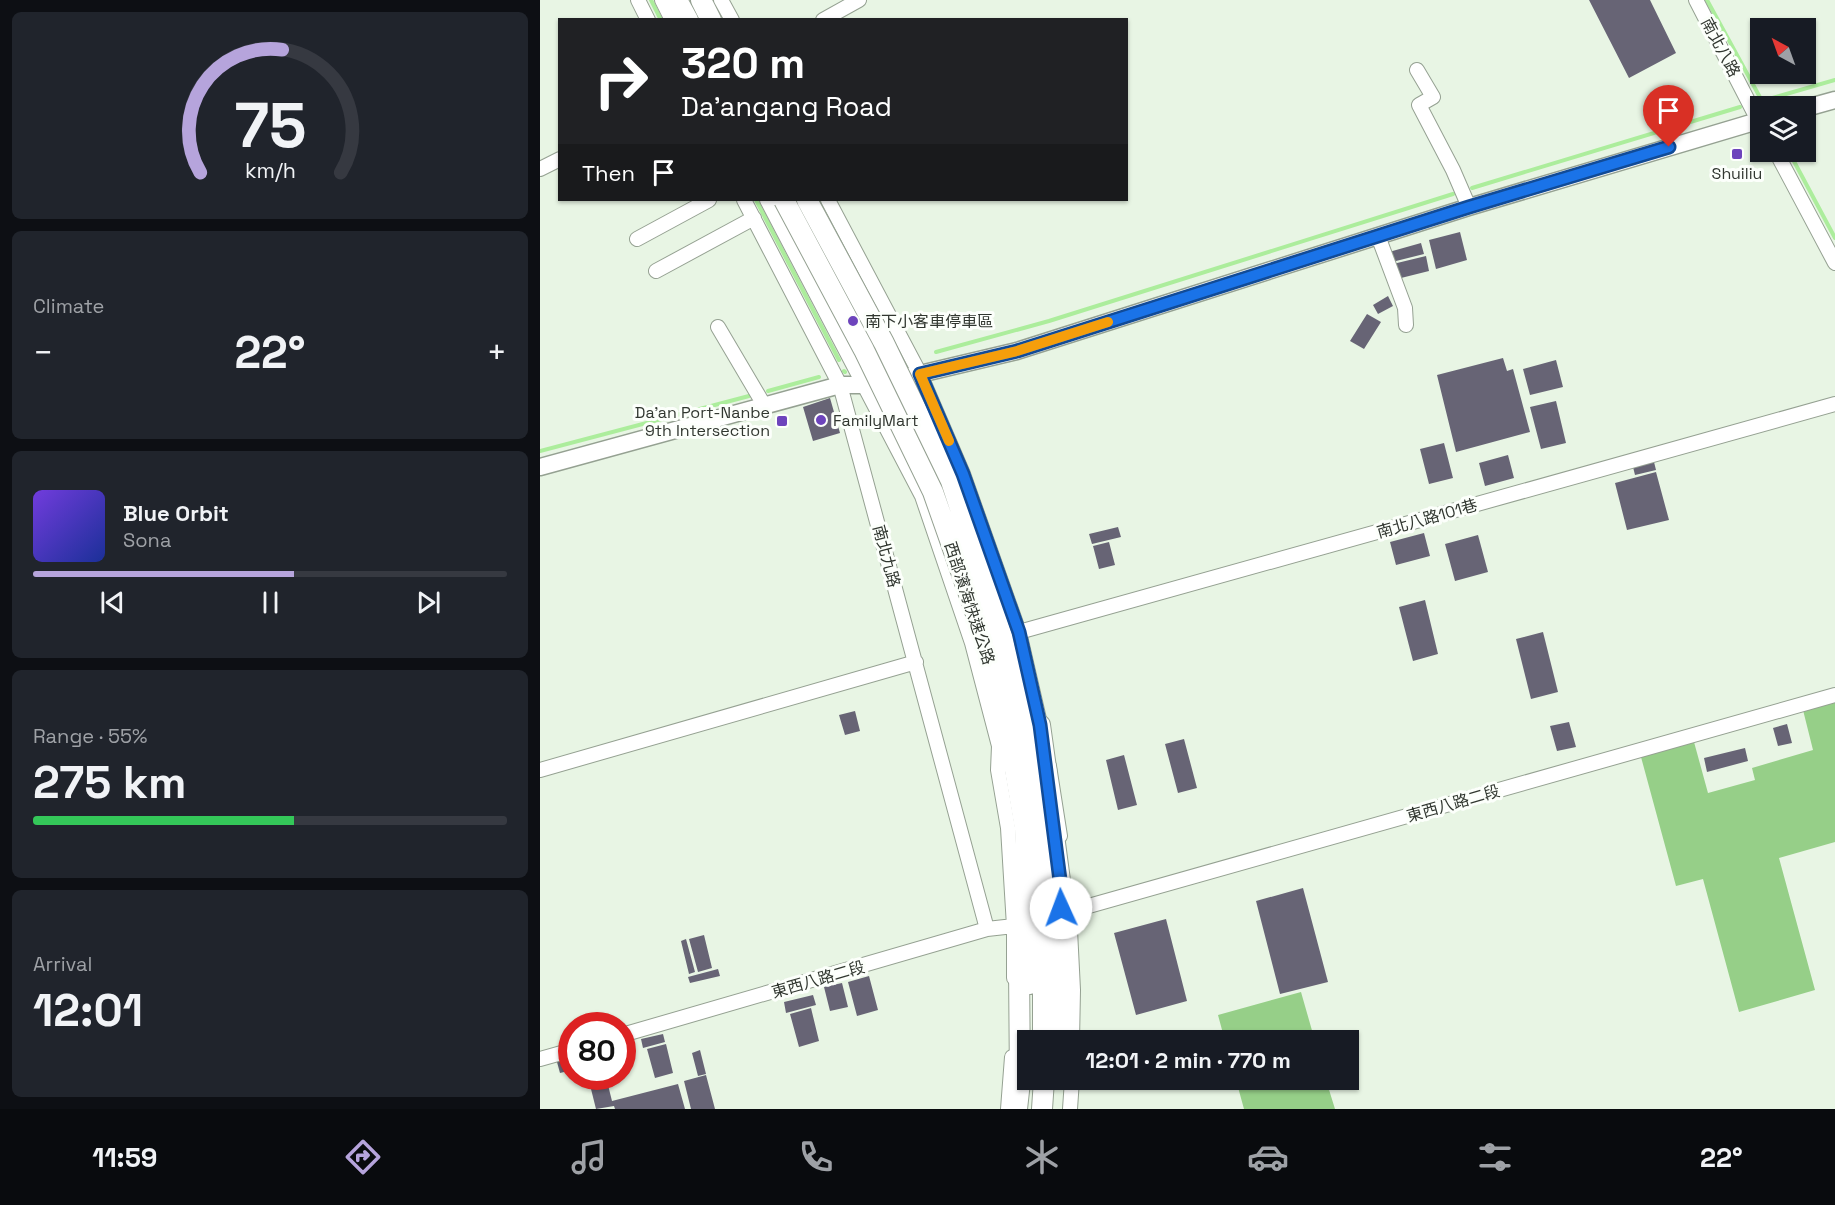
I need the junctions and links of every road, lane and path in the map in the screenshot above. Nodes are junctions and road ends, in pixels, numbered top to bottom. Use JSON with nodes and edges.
{"nodes":[{"id":1,"x":638,"y":0,"type":"edge"},
{"id":2,"x":662,"y":0,"type":"edge"},
{"id":3,"x":677,"y":0,"type":"edge"},
{"id":4,"x":701,"y":0,"type":"edge"},
{"id":5,"x":721,"y":0,"type":"edge"},
{"id":6,"x":859,"y":0,"type":"edge"},
{"id":7,"x":1696,"y":0,"type":"edge"},
{"id":8,"x":647,"y":18,"type":"edge"},
{"id":9,"x":671,"y":18,"type":"edge"},
{"id":10,"x":687,"y":18,"type":"edge"},
{"id":11,"x":710,"y":18,"type":"edge"},
{"id":12,"x":731,"y":18,"type":"edge"},
{"id":13,"x":827,"y":18,"type":"edge"},
{"id":14,"x":1417,"y":69,"type":"dead end"},
{"id":15,"x":1835,"y":100,"type":"edge"},
{"id":16,"x":1750,"y":103,"type":"edge"},
{"id":17,"x":1816,"y":105,"type":"edge"},
{"id":18,"x":1750,"y":125,"type":"edge"},
{"id":19,"x":558,"y":160,"type":"edge"},
{"id":20,"x":1781,"y":162,"type":"edge"},
{"id":21,"x":540,"y":169,"type":"edge"},
{"id":22,"x":707,"y":201,"type":"edge"},
{"id":23,"x":745,"y":201,"type":"edge"},
{"id":24,"x":768,"y":201,"type":"edge"},
{"id":25,"x":785,"y":201,"type":"edge"},
{"id":26,"x":808,"y":201,"type":"edge"},
{"id":27,"x":829,"y":201,"type":"edge"},
{"id":28,"x":1469,"y":207,"type":"junction"},
{"id":29,"x":754,"y":218,"type":"junction"},
{"id":30,"x":1378,"y":236,"type":"junction"},
{"id":31,"x":637,"y":239,"type":"dead end"},
{"id":32,"x":1835,"y":263,"type":"edge"},
{"id":33,"x":656,"y":271,"type":"dead end"},
{"id":34,"x":1406,"y":325,"type":"dead end"},
{"id":35,"x":718,"y":327,"type":"dead end"},
{"id":36,"x":920,"y":374,"type":"junction"},
{"id":37,"x":840,"y":385,"type":"junction"},
{"id":38,"x":864,"y":385,"type":"junction"},
{"id":39,"x":1835,"y":404,"type":"edge"},
{"id":40,"x":764,"y":405,"type":"junction"},
{"id":41,"x":540,"y":467,"type":"edge"},
{"id":42,"x":1003,"y":639,"type":"junction"},
{"id":43,"x":916,"y":662,"type":"junction"},
{"id":44,"x":1835,"y":695,"type":"edge"},
{"id":45,"x":1040,"y":725,"type":"junction"},
{"id":46,"x":999,"y":746,"type":"junction"},
{"id":47,"x":540,"y":770,"type":"edge"},
{"id":48,"x":1034,"y":828,"type":"junction"},
{"id":49,"x":1071,"y":911,"type":"junction"},
{"id":50,"x":1014,"y":926,"type":"junction"},
{"id":51,"x":987,"y":929,"type":"junction"},
{"id":52,"x":1030,"y":1030,"type":"edge"},
{"id":53,"x":1043,"y":1030,"type":"edge"},
{"id":54,"x":1058,"y":1030,"type":"edge"},
{"id":55,"x":1072,"y":1030,"type":"edge"},
{"id":56,"x":636,"y":1031,"type":"edge"},
{"id":57,"x":558,"y":1054,"type":"edge"},
{"id":58,"x":540,"y":1059,"type":"edge"},
{"id":59,"x":1030,"y":1090,"type":"edge"},
{"id":60,"x":1043,"y":1090,"type":"edge"},
{"id":61,"x":1056,"y":1090,"type":"edge"},
{"id":62,"x":1071,"y":1090,"type":"edge"},
{"id":63,"x":1008,"y":1109,"type":"edge"},
{"id":64,"x":1017,"y":1109,"type":"edge"},
{"id":65,"x":1029,"y":1109,"type":"edge"},
{"id":66,"x":1042,"y":1109,"type":"edge"},
{"id":67,"x":1055,"y":1109,"type":"edge"},
{"id":68,"x":1070,"y":1109,"type":"edge"}],
"edges":[{"from":1,"to":8,"type":"street"},
{"from":2,"to":9,"type":"street"},
{"from":3,"to":10,"type":"highway"},
{"from":4,"to":11,"type":"highway"},
{"from":5,"to":12,"type":"street"},
{"from":6,"to":13,"type":"street"},
{"from":7,"to":16,"type":"street","name":"南北八路"},
{"from":14,"to":28,"type":"street"},
{"from":15,"to":17,"type":"main road"},
{"from":18,"to":28,"type":"main road"},
{"from":19,"to":21,"type":"street"},
{"from":20,"to":32,"type":"street"},
{"from":22,"to":31,"type":"street"},
{"from":23,"to":29,"type":"street","name":"南北九路"},
{"from":24,"to":38,"type":"street"},
{"from":25,"to":42,"type":"highway","name":"西部濱海快速公路","bridge":true},
{"from":26,"to":42,"type":"highway","name":"西部濱海快速公路","bridge":true},
{"from":27,"to":36,"type":"street"},
{"from":28,"to":30,"type":"main road"},
{"from":29,"to":33,"type":"street"},
{"from":29,"to":37,"type":"street","name":"南北九路"},
{"from":30,"to":34,"type":"street"},
{"from":30,"to":36,"type":"main road"},
{"from":35,"to":40,"type":"street"},
{"from":36,"to":38,"type":"main road"},
{"from":36,"to":42,"type":"street"},
{"from":37,"to":38,"type":"main road"},
{"from":37,"to":40,"type":"main road"},
{"from":37,"to":43,"type":"street","name":"南北九路"},
{"from":38,"to":46,"type":"street"},
{"from":39,"to":42,"type":"street","name":"南北八路101巷"},
{"from":40,"to":41,"type":"main road"},
{"from":42,"to":45,"type":"street"},
{"from":42,"to":48,"type":"highway","name":"西部濱海快速公路"},
{"from":43,"to":47,"type":"street"},
{"from":43,"to":51,"type":"street","name":"南北九路"},
{"from":44,"to":49,"type":"street","name":"東西八路二段"},
{"from":45,"to":49,"type":"street"},
{"from":45,"to":54,"type":"highway"},
{"from":46,"to":50,"type":"street"},
{"from":46,"to":64,"type":"highway"},
{"from":48,"to":52,"type":"highway","name":"西部濱海快速公路"},
{"from":48,"to":53,"type":"highway","name":"西部濱海快速公路"},
{"from":49,"to":55,"type":"street"},
{"from":50,"to":51,"type":"street","name":"東西八路二段"},
{"from":50,"to":63,"type":"street"},
{"from":51,"to":56,"type":"street","name":"東西八路二段"},
{"from":57,"to":58,"type":"street"},
{"from":59,"to":65,"type":"highway"},
{"from":60,"to":66,"type":"highway"},
{"from":61,"to":67,"type":"highway"},
{"from":62,"to":68,"type":"street"}]}
